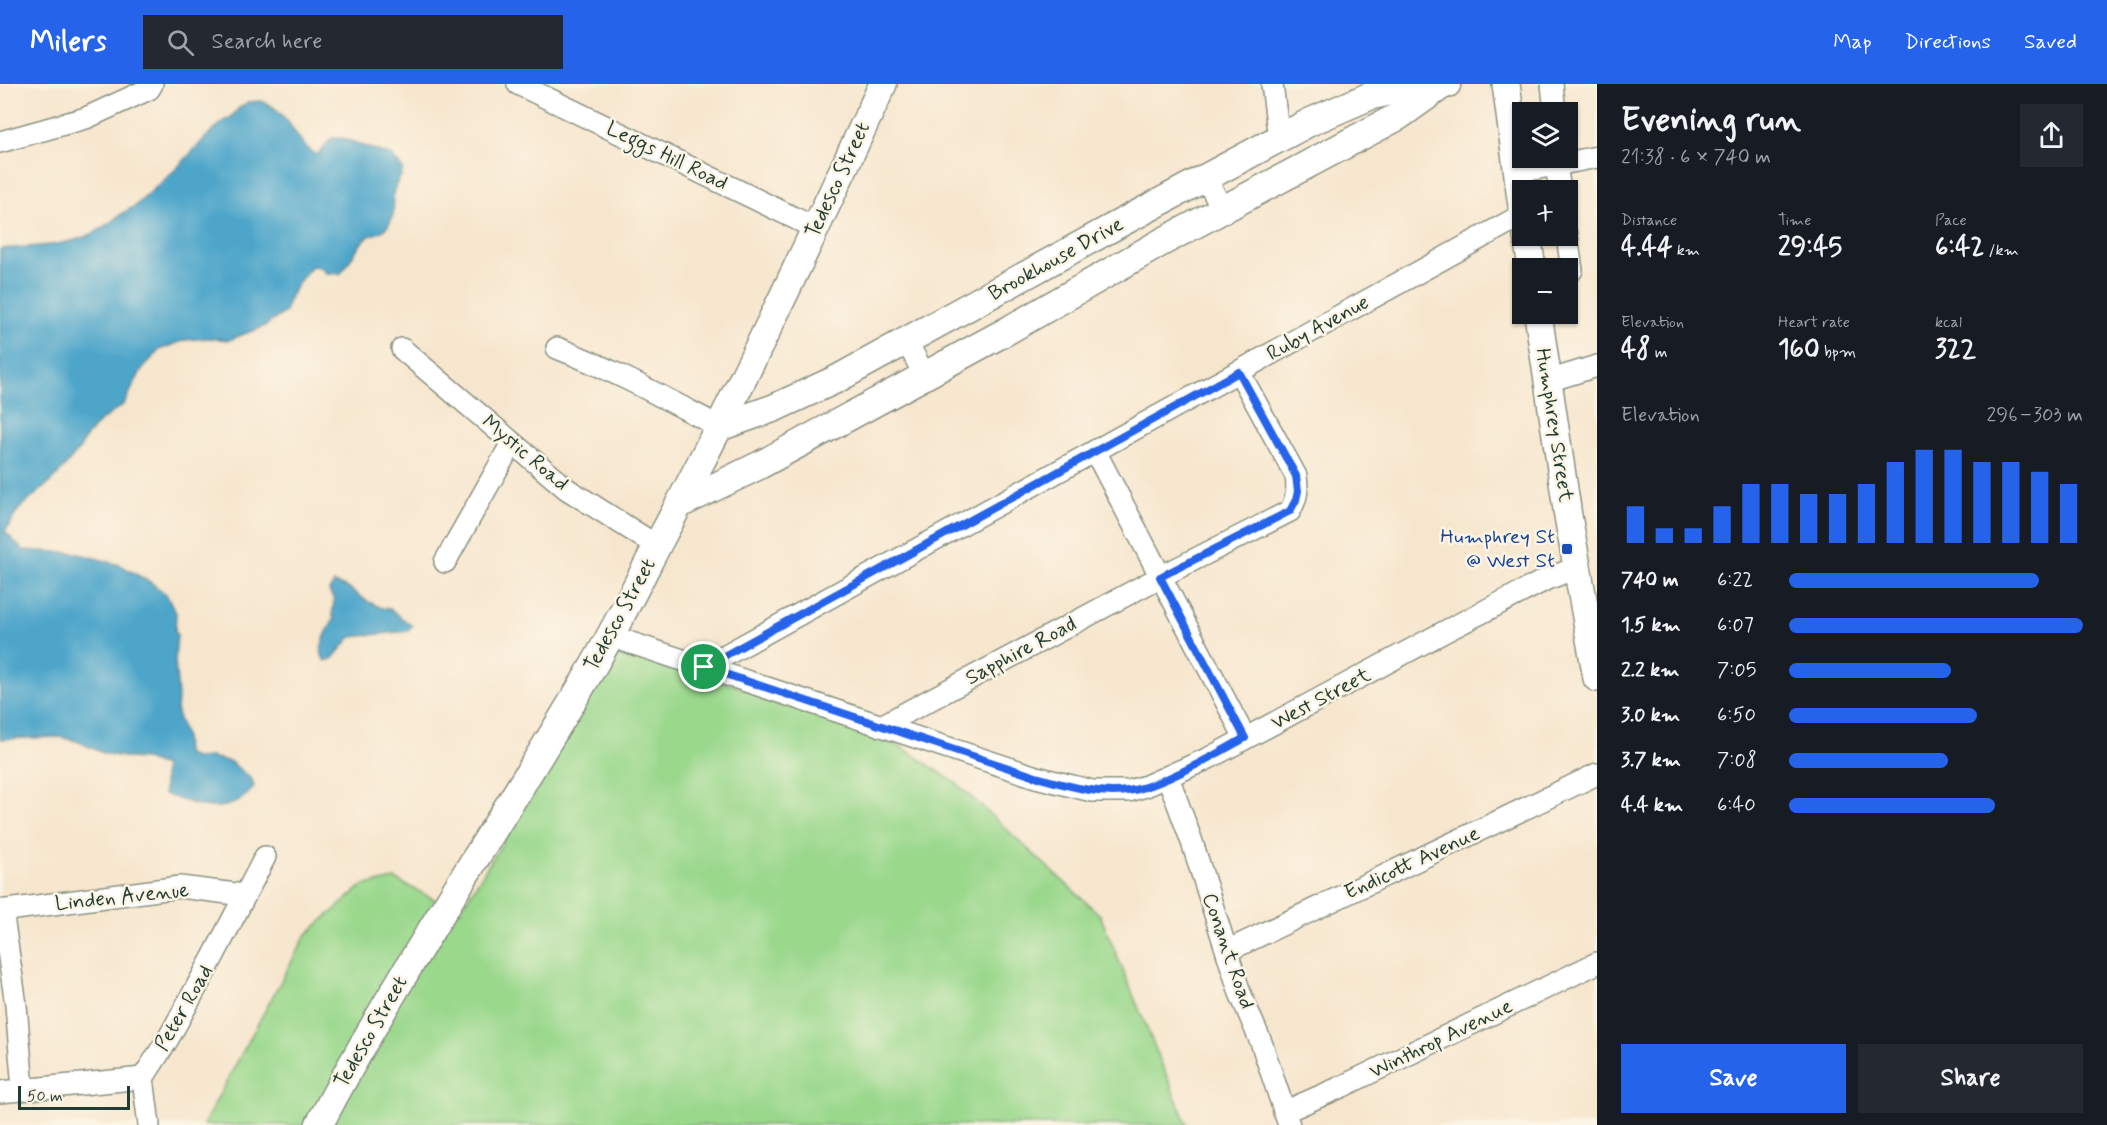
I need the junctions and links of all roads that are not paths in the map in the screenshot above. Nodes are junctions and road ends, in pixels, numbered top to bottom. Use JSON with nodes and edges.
{"nodes":[{"id":1,"x":152,"y":84,"type":"edge"},
{"id":2,"x":518,"y":84,"type":"edge"},
{"id":3,"x":883,"y":84,"type":"edge"},
{"id":4,"x":1272,"y":84,"type":"edge"},
{"id":5,"x":1506,"y":84,"type":"edge"},
{"id":6,"x":1552,"y":84,"type":"edge"},
{"id":7,"x":1444,"y":85,"type":"edge"},
{"id":8,"x":1554,"y":102,"type":"edge"},
{"id":9,"x":1512,"y":114,"type":"edge"},
{"id":10,"x":1279,"y":139,"type":"junction"},
{"id":11,"x":0,"y":142,"type":"edge"},
{"id":12,"x":1597,"y":157,"type":"edge"},
{"id":13,"x":1578,"y":161,"type":"edge"},
{"id":14,"x":1517,"y":168,"type":"edge"},
{"id":15,"x":1539,"y":168,"type":"edge"},
{"id":16,"x":1517,"y":172,"type":"junction"},
{"id":17,"x":1206,"y":178,"type":"junction"},
{"id":18,"x":1518,"y":180,"type":"edge"},
{"id":19,"x":1222,"y":212,"type":"junction"},
{"id":20,"x":1512,"y":221,"type":"edge"},
{"id":21,"x":815,"y":228,"type":"junction"},
{"id":22,"x":1539,"y":324,"type":"edge"},
{"id":23,"x":907,"y":342,"type":"junction"},
{"id":24,"x":557,"y":348,"type":"dead end"},
{"id":25,"x":402,"y":349,"type":"dead end"},
{"id":26,"x":1597,"y":366,"type":"edge"},
{"id":27,"x":1239,"y":372,"type":"junction"},
{"id":28,"x":925,"y":376,"type":"junction"},
{"id":29,"x":1548,"y":381,"type":"junction"},
{"id":30,"x":720,"y":427,"type":"junction"},
{"id":31,"x":512,"y":443,"type":"junction"},
{"id":32,"x":1095,"y":451,"type":"junction"},
{"id":33,"x":680,"y":504,"type":"junction"},
{"id":34,"x":657,"y":546,"type":"junction"},
{"id":35,"x":445,"y":562,"type":"dead end"},
{"id":36,"x":1578,"y":567,"type":"junction"},
{"id":37,"x":1160,"y":577,"type":"junction"},
{"id":38,"x":610,"y":636,"type":"junction"},
{"id":39,"x":1596,"y":665,"type":"edge"},
{"id":40,"x":704,"y":667,"type":"junction"},
{"id":41,"x":881,"y":726,"type":"junction"},
{"id":42,"x":1245,"y":738,"type":"junction"},
{"id":43,"x":1597,"y":774,"type":"edge"},
{"id":44,"x":1168,"y":777,"type":"junction"},
{"id":45,"x":265,"y":857,"type":"dead end"},
{"id":46,"x":244,"y":895,"type":"junction"},
{"id":47,"x":1,"y":910,"type":"edge"},
{"id":48,"x":1227,"y":951,"type":"junction"},
{"id":49,"x":1597,"y":963,"type":"edge"},
{"id":50,"x":143,"y":1078,"type":"junction"},
{"id":51,"x":23,"y":1089,"type":"junction"},
{"id":52,"x":0,"y":1092,"type":"edge"},
{"id":53,"x":1286,"y":1119,"type":"edge"},
{"id":54,"x":149,"y":1125,"type":"edge"},
{"id":55,"x":319,"y":1125,"type":"edge"}],
"edges":[{"from":1,"to":11,"type":"street"},
{"from":2,"to":21,"type":"street","name":"Leggs Hill Road"},
{"from":3,"to":21,"type":"main road","name":"Tedesco Street"},
{"from":4,"to":10,"type":"street"},
{"from":5,"to":9,"type":"main road"},
{"from":6,"to":8,"type":"street"},
{"from":7,"to":10,"type":"main road","name":"Brookhouse Drive"},
{"from":7,"to":19,"type":"main road","name":"Brookhouse Drive"},
{"from":10,"to":17,"type":"main road","name":"Brookhouse Drive"},
{"from":12,"to":13,"type":"street"},
{"from":14,"to":16,"type":"main road"},
{"from":15,"to":16,"type":"street"},
{"from":16,"to":18,"type":"main road"},
{"from":17,"to":19,"type":"street"},
{"from":17,"to":23,"type":"main road","name":"Brookhouse Drive"},
{"from":19,"to":28,"type":"main road","name":"Brookhouse Drive"},
{"from":20,"to":27,"type":"street","name":"Ruby Avenue"},
{"from":21,"to":30,"type":"main road","name":"Tedesco Street"},
{"from":22,"to":29,"type":"main road","name":"Humphrey Street"},
{"from":23,"to":28,"type":"street"},
{"from":23,"to":30,"type":"main road","name":"Brookhouse Drive"},
{"from":24,"to":30,"type":"street"},
{"from":25,"to":31,"type":"street","name":"Mystic Road"},
{"from":26,"to":29,"type":"street"},
{"from":27,"to":32,"type":"street","name":"Ruby Avenue"},
{"from":27,"to":37,"type":"street","name":"Sapphire Road"},
{"from":28,"to":33,"type":"main road","name":"Brookhouse Drive"},
{"from":29,"to":36,"type":"main road","name":"Humphrey Street"},
{"from":30,"to":33,"type":"main road","name":"Tedesco Street"},
{"from":31,"to":34,"type":"street","name":"Mystic Road"},
{"from":31,"to":35,"type":"street"},
{"from":32,"to":37,"type":"street"},
{"from":32,"to":40,"type":"street","name":"Ruby Avenue"},
{"from":33,"to":34,"type":"main road","name":"Tedesco Street"},
{"from":34,"to":38,"type":"main road","name":"Tedesco Street"},
{"from":36,"to":39,"type":"main road","name":"Humphrey Street"},
{"from":36,"to":42,"type":"street","name":"West Street"},
{"from":37,"to":41,"type":"street","name":"Sapphire Road"},
{"from":37,"to":42,"type":"street"},
{"from":38,"to":40,"type":"street","name":"West Street"},
{"from":38,"to":55,"type":"main road","name":"Tedesco Street"},
{"from":40,"to":41,"type":"street","name":"West Street"},
{"from":41,"to":44,"type":"street","name":"West Street"},
{"from":42,"to":44,"type":"street","name":"West Street"},
{"from":43,"to":48,"type":"street","name":"Endicott Avenue"},
{"from":44,"to":48,"type":"street","name":"Conant Road"},
{"from":45,"to":46,"type":"street","name":"Peter Road"},
{"from":46,"to":47,"type":"street","name":"Linden Avenue"},
{"from":46,"to":50,"type":"street","name":"Peter Road"},
{"from":47,"to":51,"type":"street"},
{"from":48,"to":53,"type":"street","name":"Conant Road"},
{"from":49,"to":53,"type":"street","name":"Winthrop Avenue"},
{"from":50,"to":51,"type":"street"},
{"from":50,"to":54,"type":"street"},
{"from":51,"to":52,"type":"street"}]}
